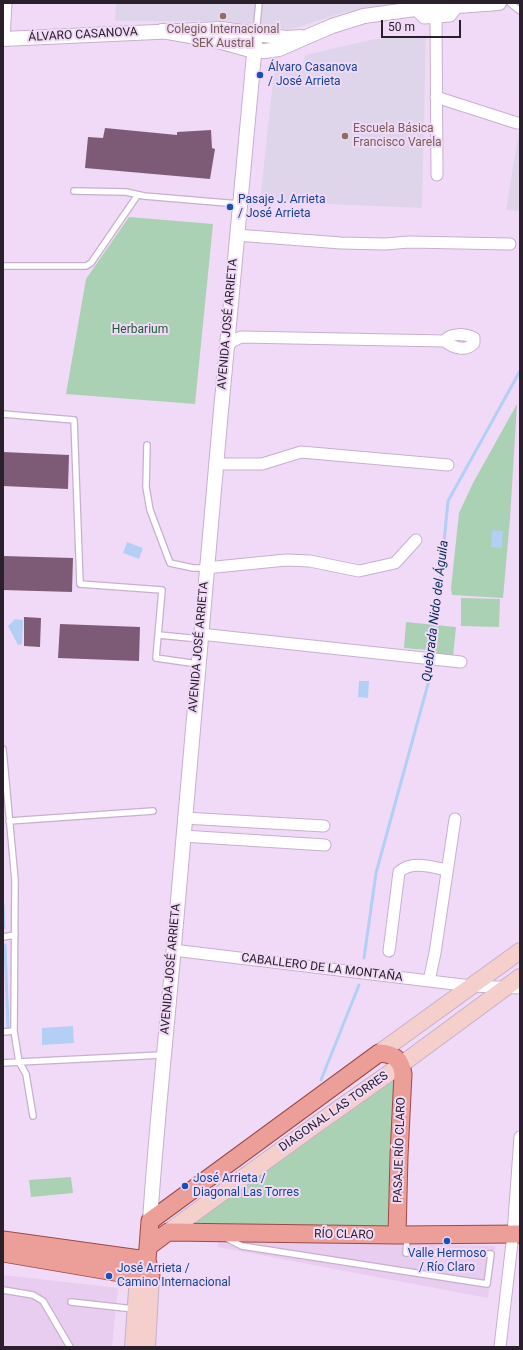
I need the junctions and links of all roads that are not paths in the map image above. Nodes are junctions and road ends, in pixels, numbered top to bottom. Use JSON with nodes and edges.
{"nodes":[{"id":1,"x":6,"y":3,"type":"edge"},
{"id":2,"x":259,"y":3,"type":"edge"},
{"id":3,"x":499,"y":3,"type":"edge"},
{"id":4,"x":510,"y":3,"type":"edge"},
{"id":5,"x":458,"y":5,"type":"edge"},
{"id":6,"x":415,"y":6,"type":"edge"},
{"id":7,"x":520,"y":10,"type":"edge"},
{"id":8,"x":436,"y":17,"type":"junction"},
{"id":9,"x":162,"y":31,"type":"junction"},
{"id":10,"x":256,"y":33,"type":"junction"},
{"id":11,"x":307,"y":37,"type":"junction"},
{"id":12,"x":4,"y":39,"type":"edge"},
{"id":13,"x":254,"y":51,"type":"junction"},
{"id":14,"x":436,"y":97,"type":"junction"},
{"id":15,"x":517,"y":123,"type":"dead end"},
{"id":16,"x":437,"y":175,"type":"dead end"},
{"id":17,"x":74,"y":191,"type":"dead end"},
{"id":18,"x":137,"y":196,"type":"junction"},
{"id":19,"x":240,"y":204,"type":"junction"},
{"id":20,"x":236,"y":235,"type":"junction"},
{"id":21,"x":510,"y":244,"type":"dead end"},
{"id":22,"x":3,"y":266,"type":"edge"},
{"id":23,"x":228,"y":317,"type":"junction"},
{"id":24,"x":241,"y":337,"type":"junction"},
{"id":25,"x":445,"y":341,"type":"dead end"},
{"id":26,"x":226,"y":352,"type":"junction"},
{"id":27,"x":3,"y":414,"type":"edge"},
{"id":28,"x":147,"y":445,"type":"dead end"},
{"id":29,"x":215,"y":464,"type":"junction"},
{"id":30,"x":448,"y":465,"type":"dead end"},
{"id":31,"x":416,"y":540,"type":"dead end"},
{"id":32,"x":206,"y":568,"type":"junction"},
{"id":33,"x":158,"y":635,"type":"junction"},
{"id":34,"x":200,"y":636,"type":"junction"},
{"id":35,"x":461,"y":662,"type":"dead end"},
{"id":36,"x":198,"y":664,"type":"junction"},
{"id":37,"x":3,"y":749,"type":"edge"},
{"id":38,"x":153,"y":811,"type":"dead end"},
{"id":39,"x":7,"y":817,"type":"edge"},
{"id":40,"x":184,"y":818,"type":"junction"},
{"id":41,"x":455,"y":819,"type":"dead end"},
{"id":42,"x":324,"y":826,"type":"dead end"},
{"id":43,"x":183,"y":836,"type":"junction"},
{"id":44,"x":324,"y":845,"type":"dead end"},
{"id":45,"x":448,"y":870,"type":"junction"},
{"id":46,"x":15,"y":935,"type":"junction"},
{"id":47,"x":3,"y":937,"type":"edge"},
{"id":48,"x":173,"y":950,"type":"junction"},
{"id":49,"x":389,"y":951,"type":"dead end"},
{"id":50,"x":520,"y":951,"type":"edge"},
{"id":51,"x":520,"y":977,"type":"edge"},
{"id":52,"x":429,"y":981,"type":"junction"},
{"id":53,"x":471,"y":986,"type":"junction"},
{"id":54,"x":520,"y":988,"type":"edge"},
{"id":55,"x":503,"y":989,"type":"junction"},
{"id":56,"x":14,"y":1031,"type":"junction"},
{"id":57,"x":3,"y":1032,"type":"edge"},
{"id":58,"x":379,"y":1053,"type":"junction"},
{"id":59,"x":162,"y":1055,"type":"junction"},
{"id":60,"x":19,"y":1062,"type":"junction"},
{"id":61,"x":3,"y":1063,"type":"edge"},
{"id":62,"x":402,"y":1064,"type":"junction"},
{"id":63,"x":33,"y":1116,"type":"dead end"},
{"id":64,"x":520,"y":1137,"type":"edge"},
{"id":65,"x":150,"y":1221,"type":"junction"},
{"id":66,"x":168,"y":1232,"type":"junction"},
{"id":67,"x":212,"y":1232,"type":"junction"},
{"id":68,"x":516,"y":1234,"type":"edge"},
{"id":69,"x":402,"y":1235,"type":"junction"},
{"id":70,"x":3,"y":1240,"type":"edge"},
{"id":71,"x":3,"y":1253,"type":"edge"},
{"id":72,"x":146,"y":1265,"type":"junction"},
{"id":73,"x":3,"y":1290,"type":"edge"},
{"id":74,"x":71,"y":1302,"type":"dead end"},
{"id":75,"x":135,"y":1309,"type":"junction"},
{"id":76,"x":143,"y":1346,"type":"edge"},
{"id":77,"x":70,"y":1347,"type":"edge"},
{"id":78,"x":500,"y":1347,"type":"edge"}],
"edges":[{"from":1,"to":12,"type":"street"},
{"from":2,"to":10,"type":"lane"},
{"from":3,"to":5,"type":"street","name":"ÁLVARO CASANOVA"},
{"from":4,"to":7,"type":"lane"},
{"from":5,"to":6,"type":"street","name":"ÁLVARO CASANOVA"},
{"from":5,"to":8,"type":"street"},
{"from":6,"to":8,"type":"street"},
{"from":6,"to":11,"type":"street","name":"ÁLVARO CASANOVA"},
{"from":8,"to":14,"type":"street"},
{"from":9,"to":10,"type":"street","name":"ÁLVARO CASANOVA"},
{"from":9,"to":12,"type":"street","name":"ÁLVARO CASANOVA"},
{"from":9,"to":13,"type":"street","name":"ÁLVARO CASANOVA"},
{"from":10,"to":11,"type":"street","name":"ÁLVARO CASANOVA"},
{"from":10,"to":13,"type":"street","name":"AVENIDA JOSÉ ARRIETA"},
{"from":11,"to":13,"type":"street","name":"ÁLVARO CASANOVA"},
{"from":13,"to":19,"type":"street","name":"AVENIDA JOSÉ ARRIETA"},
{"from":14,"to":15,"type":"street"},
{"from":14,"to":16,"type":"street"},
{"from":17,"to":18,"type":"lane"},
{"from":18,"to":19,"type":"lane"},
{"from":18,"to":22,"type":"lane"},
{"from":19,"to":20,"type":"street","name":"AVENIDA JOSÉ ARRIETA"},
{"from":20,"to":21,"type":"street"},
{"from":20,"to":23,"type":"street","name":"AVENIDA JOSÉ ARRIETA"},
{"from":23,"to":24,"type":"street"},
{"from":23,"to":26,"type":"street","name":"AVENIDA JOSÉ ARRIETA"},
{"from":24,"to":25,"type":"street"},
{"from":24,"to":26,"type":"street"},
{"from":26,"to":29,"type":"street","name":"AVENIDA JOSÉ ARRIETA"},
{"from":27,"to":33,"type":"lane"},
{"from":28,"to":32,"type":"lane"},
{"from":29,"to":30,"type":"street"},
{"from":29,"to":32,"type":"street","name":"AVENIDA JOSÉ ARRIETA"},
{"from":31,"to":32,"type":"street"},
{"from":32,"to":34,"type":"street","name":"AVENIDA JOSÉ ARRIETA"},
{"from":33,"to":34,"type":"lane"},
{"from":33,"to":36,"type":"lane"},
{"from":34,"to":35,"type":"street"},
{"from":34,"to":36,"type":"street","name":"AVENIDA JOSÉ ARRIETA"},
{"from":36,"to":40,"type":"street","name":"AVENIDA JOSÉ ARRIETA"},
{"from":37,"to":39,"type":"lane"},
{"from":38,"to":39,"type":"lane"},
{"from":39,"to":46,"type":"lane"},
{"from":40,"to":42,"type":"street"},
{"from":40,"to":43,"type":"street","name":"AVENIDA JOSÉ ARRIETA"},
{"from":41,"to":45,"type":"street"},
{"from":43,"to":44,"type":"street"},
{"from":43,"to":48,"type":"street","name":"AVENIDA JOSÉ ARRIETA"},
{"from":45,"to":49,"type":"street"},
{"from":45,"to":52,"type":"street"},
{"from":46,"to":47,"type":"lane"},
{"from":46,"to":56,"type":"lane"},
{"from":48,"to":52,"type":"street","name":"CABALLERO DE LA MONTAÑA"},
{"from":48,"to":59,"type":"street","name":"AVENIDA JOSÉ ARRIETA"},
{"from":50,"to":53,"type":"main road","name":"DIAGONAL LAS TORRES"},
{"from":51,"to":55,"type":"main road","name":"DIAGONAL LAS TORRES"},
{"from":52,"to":53,"type":"street","name":"CABALLERO DE LA MONTAÑA"},
{"from":53,"to":55,"type":"street","name":"CABALLERO DE LA MONTAÑA"},
{"from":53,"to":58,"type":"main road","name":"DIAGONAL LAS TORRES"},
{"from":54,"to":55,"type":"street","name":"CABALLERO DE LA MONTAÑA"},
{"from":55,"to":62,"type":"main road","name":"DIAGONAL LAS TORRES"},
{"from":56,"to":57,"type":"lane"},
{"from":56,"to":60,"type":"lane"},
{"from":58,"to":62,"type":"main road"},
{"from":58,"to":65,"type":"main road","name":"DIAGONAL LAS TORRES"},
{"from":59,"to":60,"type":"lane"},
{"from":59,"to":65,"type":"street","name":"AVENIDA JOSÉ ARRIETA"},
{"from":60,"to":61,"type":"lane"},
{"from":60,"to":63,"type":"lane"},
{"from":62,"to":66,"type":"main road","name":"DIAGONAL LAS TORRES"},
{"from":62,"to":69,"type":"main road","name":"PASAJE RÍO CLARO"},
{"from":64,"to":68,"type":"street"},
{"from":65,"to":72,"type":"main road","name":"AVENIDA JOSÉ ARRIETA"},
{"from":66,"to":67,"type":"main road","name":"RÍO CLARO"},
{"from":66,"to":72,"type":"main road","name":"DIAGONAL LAS TORRES"},
{"from":67,"to":69,"type":"main road","name":"RÍO CLARO"},
{"from":67,"to":69,"type":"lane"},
{"from":68,"to":69,"type":"main road","name":"RÍO CLARO"},
{"from":68,"to":78,"type":"street"},
{"from":70,"to":72,"type":"main road"},
{"from":71,"to":72,"type":"main road"},
{"from":72,"to":75,"type":"main road","name":"AVENIDA JOSÉ ARRIETA"},
{"from":72,"to":76,"type":"main road","name":"AVENIDA JOSÉ ARRIETA"},
{"from":73,"to":77,"type":"lane"},
{"from":74,"to":75,"type":"lane"},
{"from":75,"to":76,"type":"main road","name":"AVENIDA JOSÉ ARRIETA"}]}
